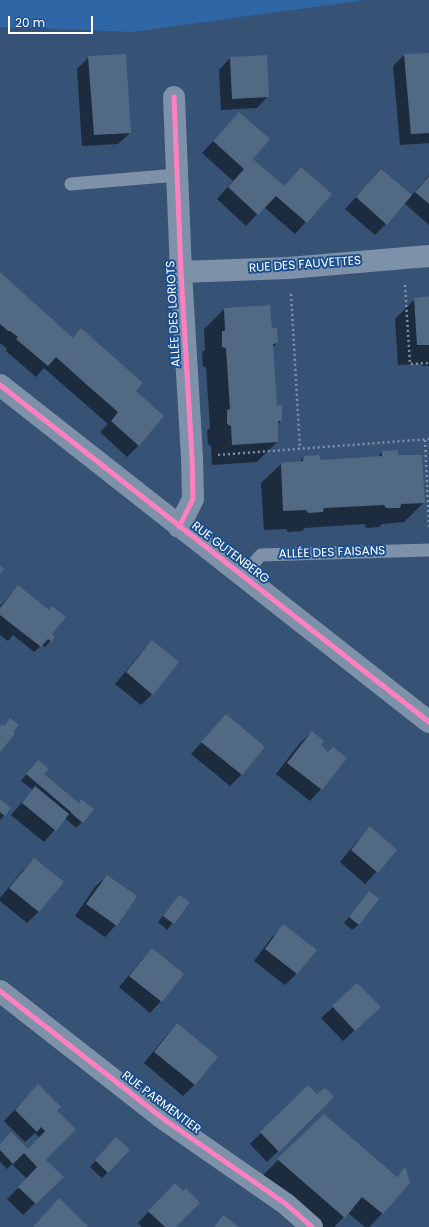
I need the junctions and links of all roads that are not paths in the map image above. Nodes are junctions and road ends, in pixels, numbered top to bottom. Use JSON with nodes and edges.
{"nodes":[{"id":1,"x":174,"y":97,"type":"dead end"},
{"id":2,"x":177,"y":174,"type":"junction"},
{"id":3,"x":71,"y":184,"type":"dead end"},
{"id":4,"x":429,"y":256,"type":"edge"},
{"id":5,"x":181,"y":272,"type":"junction"},
{"id":6,"x":0,"y":385,"type":"edge"},
{"id":7,"x":179,"y":527,"type":"junction"},
{"id":8,"x":429,"y":550,"type":"edge"},
{"id":9,"x":243,"y":575,"type":"junction"},
{"id":10,"x":429,"y":722,"type":"edge"},
{"id":11,"x":0,"y":991,"type":"edge"},
{"id":12,"x":312,"y":1227,"type":"edge"}],
"edges":[{"from":1,"to":2,"type":"street","name":"ALLÉE DES LORIOTS"},
{"from":2,"to":3,"type":"lane"},
{"from":2,"to":5,"type":"street","name":"ALLÉE DES LORIOTS"},
{"from":4,"to":5,"type":"street","name":"RUE DES FAUVETTES"},
{"from":5,"to":7,"type":"street","name":"ALLÉE DES LORIOTS"},
{"from":6,"to":7,"type":"street","name":"RUE GUTENBERG"},
{"from":7,"to":9,"type":"street","name":"RUE GUTENBERG"},
{"from":8,"to":9,"type":"lane","name":"ALLÉE DES FAISANS"},
{"from":9,"to":10,"type":"street","name":"RUE GUTENBERG"},
{"from":11,"to":12,"type":"street","name":"RUE PARMENTIER"}]}
